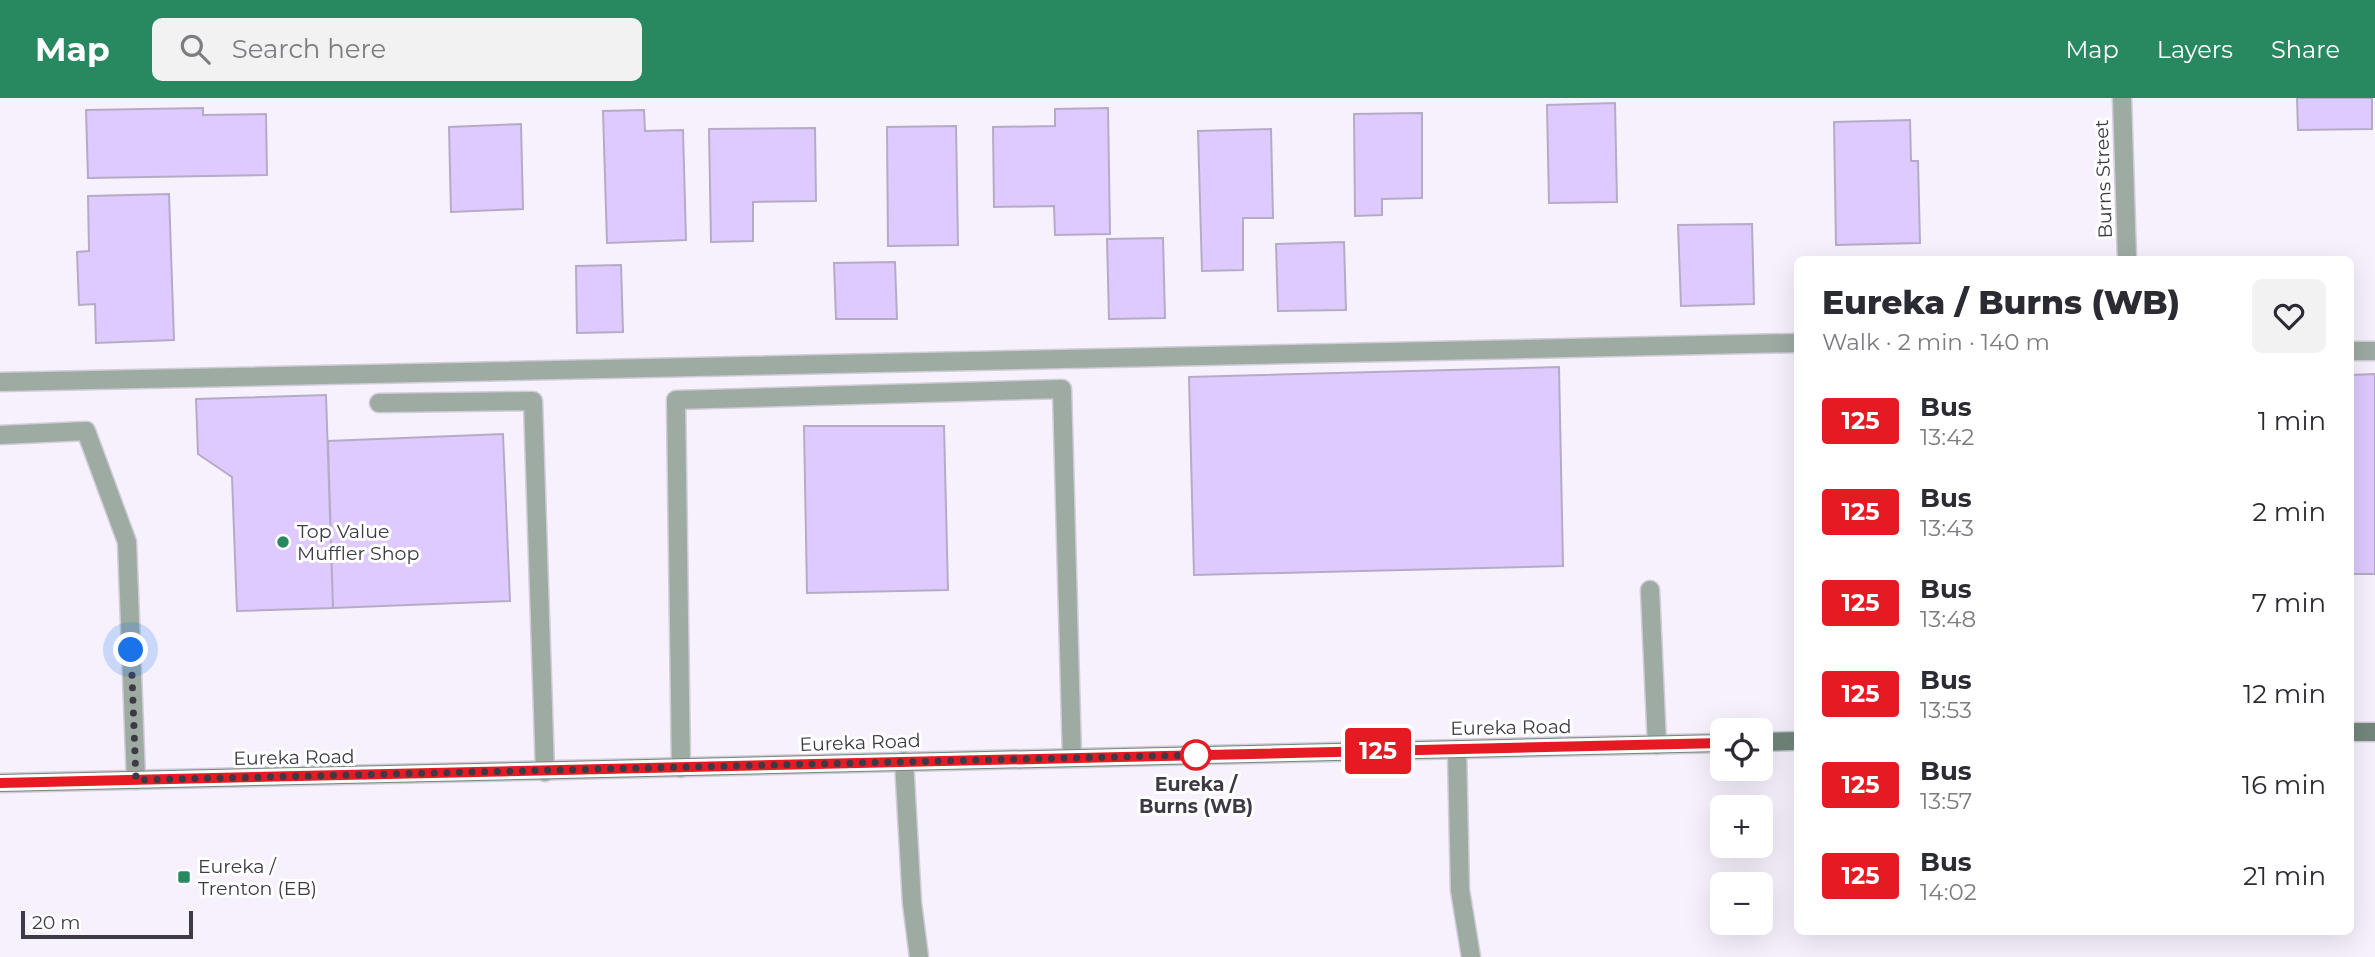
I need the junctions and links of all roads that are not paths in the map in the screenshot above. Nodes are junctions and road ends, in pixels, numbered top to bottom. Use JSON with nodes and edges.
{"nodes":[{"id":1,"x":2122,"y":98,"type":"edge"},
{"id":2,"x":2127,"y":256,"type":"edge"},
{"id":3,"x":1794,"y":343,"type":"edge"},
{"id":4,"x":2354,"y":351,"type":"edge"},
{"id":5,"x":2375,"y":351,"type":"edge"},
{"id":6,"x":0,"y":382,"type":"edge"},
{"id":7,"x":379,"y":403,"type":"dead end"},
{"id":8,"x":0,"y":435,"type":"edge"},
{"id":9,"x":1650,"y":590,"type":"dead end"},
{"id":10,"x":2354,"y":732,"type":"edge"},
{"id":11,"x":2375,"y":732,"type":"edge"},
{"id":12,"x":1794,"y":741,"type":"edge"},
{"id":13,"x":1773,"y":742,"type":"edge"},
{"id":14,"x":1710,"y":743,"type":"edge"},
{"id":15,"x":1657,"y":745,"type":"junction"},
{"id":16,"x":1457,"y":749,"type":"junction"},
{"id":17,"x":1073,"y":757,"type":"junction"},
{"id":18,"x":904,"y":761,"type":"junction"},
{"id":19,"x":681,"y":768,"type":"junction"},
{"id":20,"x":545,"y":772,"type":"junction"},
{"id":21,"x":136,"y":780,"type":"junction"},
{"id":22,"x":0,"y":783,"type":"edge"},
{"id":23,"x":919,"y":957,"type":"edge"},
{"id":24,"x":1471,"y":957,"type":"edge"}],
"edges":[{"from":1,"to":2,"type":"street","name":"Burns Street"},
{"from":3,"to":6,"type":"street"},
{"from":4,"to":5,"type":"street"},
{"from":7,"to":20,"type":"street"},
{"from":8,"to":21,"type":"street"},
{"from":9,"to":15,"type":"street"},
{"from":10,"to":11,"type":"main road"},
{"from":12,"to":13,"type":"main road"},
{"from":14,"to":15,"type":"main road","name":"Eureka Road"},
{"from":15,"to":16,"type":"main road","name":"Eureka Road"},
{"from":16,"to":17,"type":"main road","name":"Eureka Road"},
{"from":16,"to":24,"type":"street"},
{"from":17,"to":18,"type":"main road","name":"Eureka Road"},
{"from":17,"to":19,"type":"street"},
{"from":18,"to":19,"type":"main road","name":"Eureka Road"},
{"from":18,"to":23,"type":"street"},
{"from":19,"to":20,"type":"main road","name":"Eureka Road"},
{"from":20,"to":21,"type":"main road","name":"Eureka Road"},
{"from":21,"to":22,"type":"main road","name":"Eureka Road"}]}
